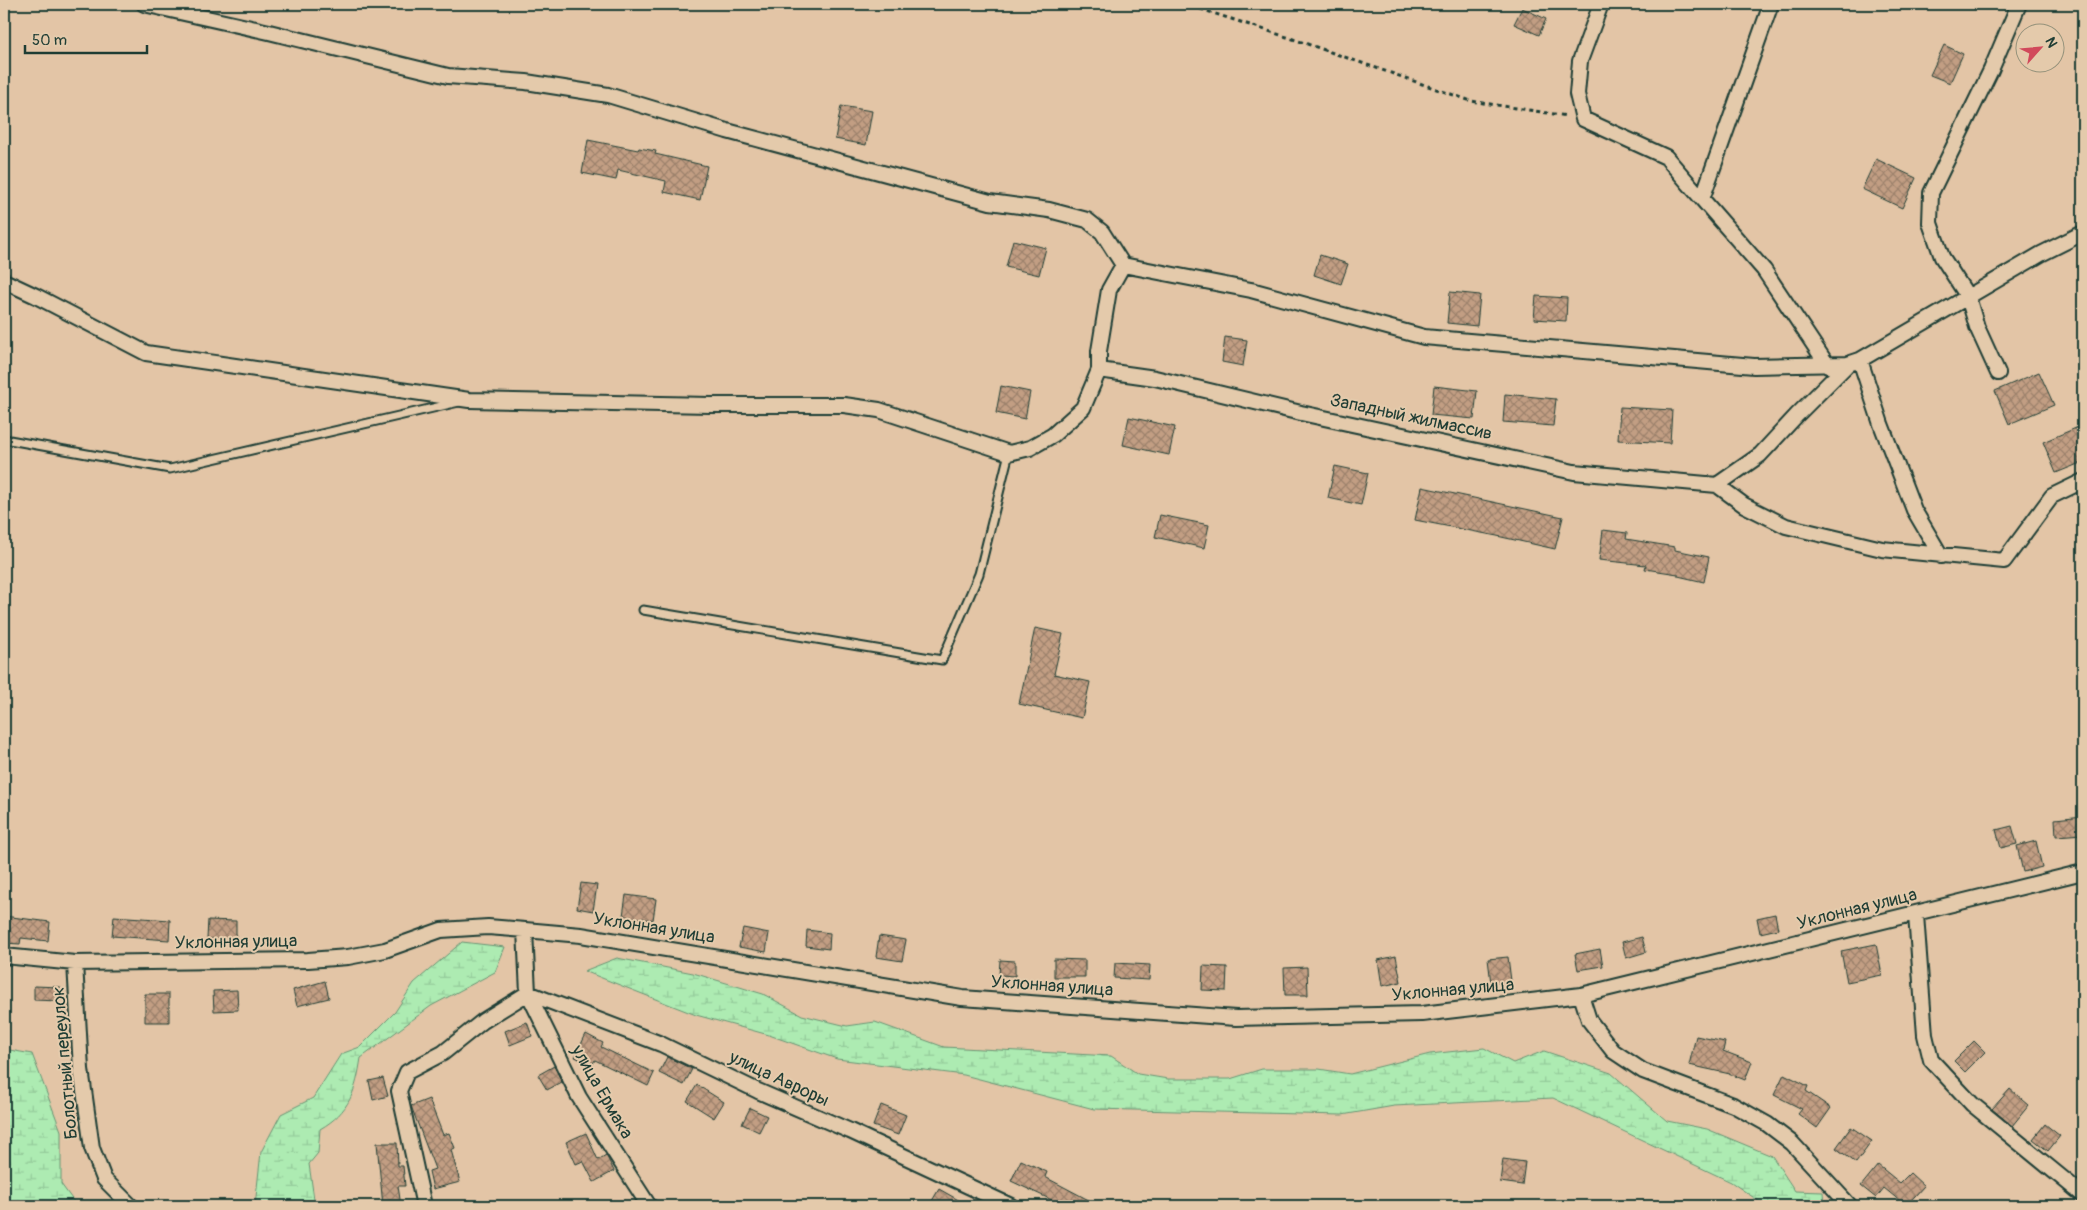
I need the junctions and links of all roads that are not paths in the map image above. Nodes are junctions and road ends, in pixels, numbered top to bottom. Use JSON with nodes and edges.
{"nodes":[{"id":1,"x":144,"y":4,"type":"edge"},
{"id":2,"x":1601,"y":4,"type":"edge"},
{"id":3,"x":1772,"y":4,"type":"edge"},
{"id":4,"x":2019,"y":4,"type":"edge"},
{"id":5,"x":1702,"y":199,"type":"junction"},
{"id":6,"x":2083,"y":232,"type":"edge"},
{"id":7,"x":1122,"y":265,"type":"junction"},
{"id":8,"x":4,"y":281,"type":"edge"},
{"id":9,"x":1968,"y":297,"type":"junction"},
{"id":10,"x":1854,"y":362,"type":"junction"},
{"id":11,"x":1828,"y":366,"type":"junction"},
{"id":12,"x":1099,"y":370,"type":"junction"},
{"id":13,"x":1998,"y":373,"type":"dead end"},
{"id":14,"x":469,"y":400,"type":"junction"},
{"id":15,"x":4,"y":439,"type":"edge"},
{"id":16,"x":1009,"y":453,"type":"junction"},
{"id":17,"x":2083,"y":481,"type":"edge"},
{"id":18,"x":1718,"y":485,"type":"junction"},
{"id":19,"x":1941,"y":556,"type":"junction"},
{"id":20,"x":643,"y":610,"type":"dead end"},
{"id":21,"x":2083,"y":872,"type":"edge"},
{"id":22,"x":1916,"y":915,"type":"junction"},
{"id":23,"x":525,"y":930,"type":"junction"},
{"id":24,"x":4,"y":956,"type":"edge"},
{"id":25,"x":75,"y":964,"type":"junction"},
{"id":26,"x":528,"y":993,"type":"junction"},
{"id":27,"x":1581,"y":995,"type":"junction"},
{"id":28,"x":2083,"y":1195,"type":"edge"},
{"id":29,"x":131,"y":1206,"type":"edge"},
{"id":30,"x":424,"y":1206,"type":"edge"},
{"id":31,"x":648,"y":1206,"type":"edge"},
{"id":32,"x":1011,"y":1206,"type":"edge"},
{"id":33,"x":1850,"y":1206,"type":"edge"}],
"edges":[{"from":1,"to":7,"type":"street"},
{"from":2,"to":5,"type":"street"},
{"from":3,"to":5,"type":"street"},
{"from":4,"to":9,"type":"street"},
{"from":5,"to":11,"type":"street"},
{"from":6,"to":9,"type":"street"},
{"from":7,"to":11,"type":"street"},
{"from":7,"to":12,"type":"street"},
{"from":8,"to":14,"type":"street"},
{"from":9,"to":10,"type":"street"},
{"from":9,"to":13,"type":"street"},
{"from":10,"to":11,"type":"street"},
{"from":10,"to":18,"type":"street"},
{"from":10,"to":19,"type":"street"},
{"from":12,"to":16,"type":"street"},
{"from":12,"to":18,"type":"street","name":"Западный жилмассив"},
{"from":14,"to":15,"type":"lane"},
{"from":14,"to":16,"type":"street"},
{"from":16,"to":20,"type":"lane"},
{"from":17,"to":19,"type":"street"},
{"from":18,"to":19,"type":"street"},
{"from":21,"to":22,"type":"street","name":"Уклонная улица"},
{"from":22,"to":27,"type":"street","name":"Уклонная улица"},
{"from":22,"to":28,"type":"street"},
{"from":23,"to":25,"type":"street","name":"Уклонная улица"},
{"from":23,"to":26,"type":"street"},
{"from":23,"to":27,"type":"street","name":"Уклонная улица"},
{"from":24,"to":25,"type":"street","name":"Уклонная улица"},
{"from":25,"to":29,"type":"street","name":"Болотный переулок"},
{"from":26,"to":30,"type":"street"},
{"from":26,"to":31,"type":"street","name":"улица Ермака"},
{"from":26,"to":32,"type":"street","name":"улица Авроры"},
{"from":27,"to":33,"type":"street"}]}
